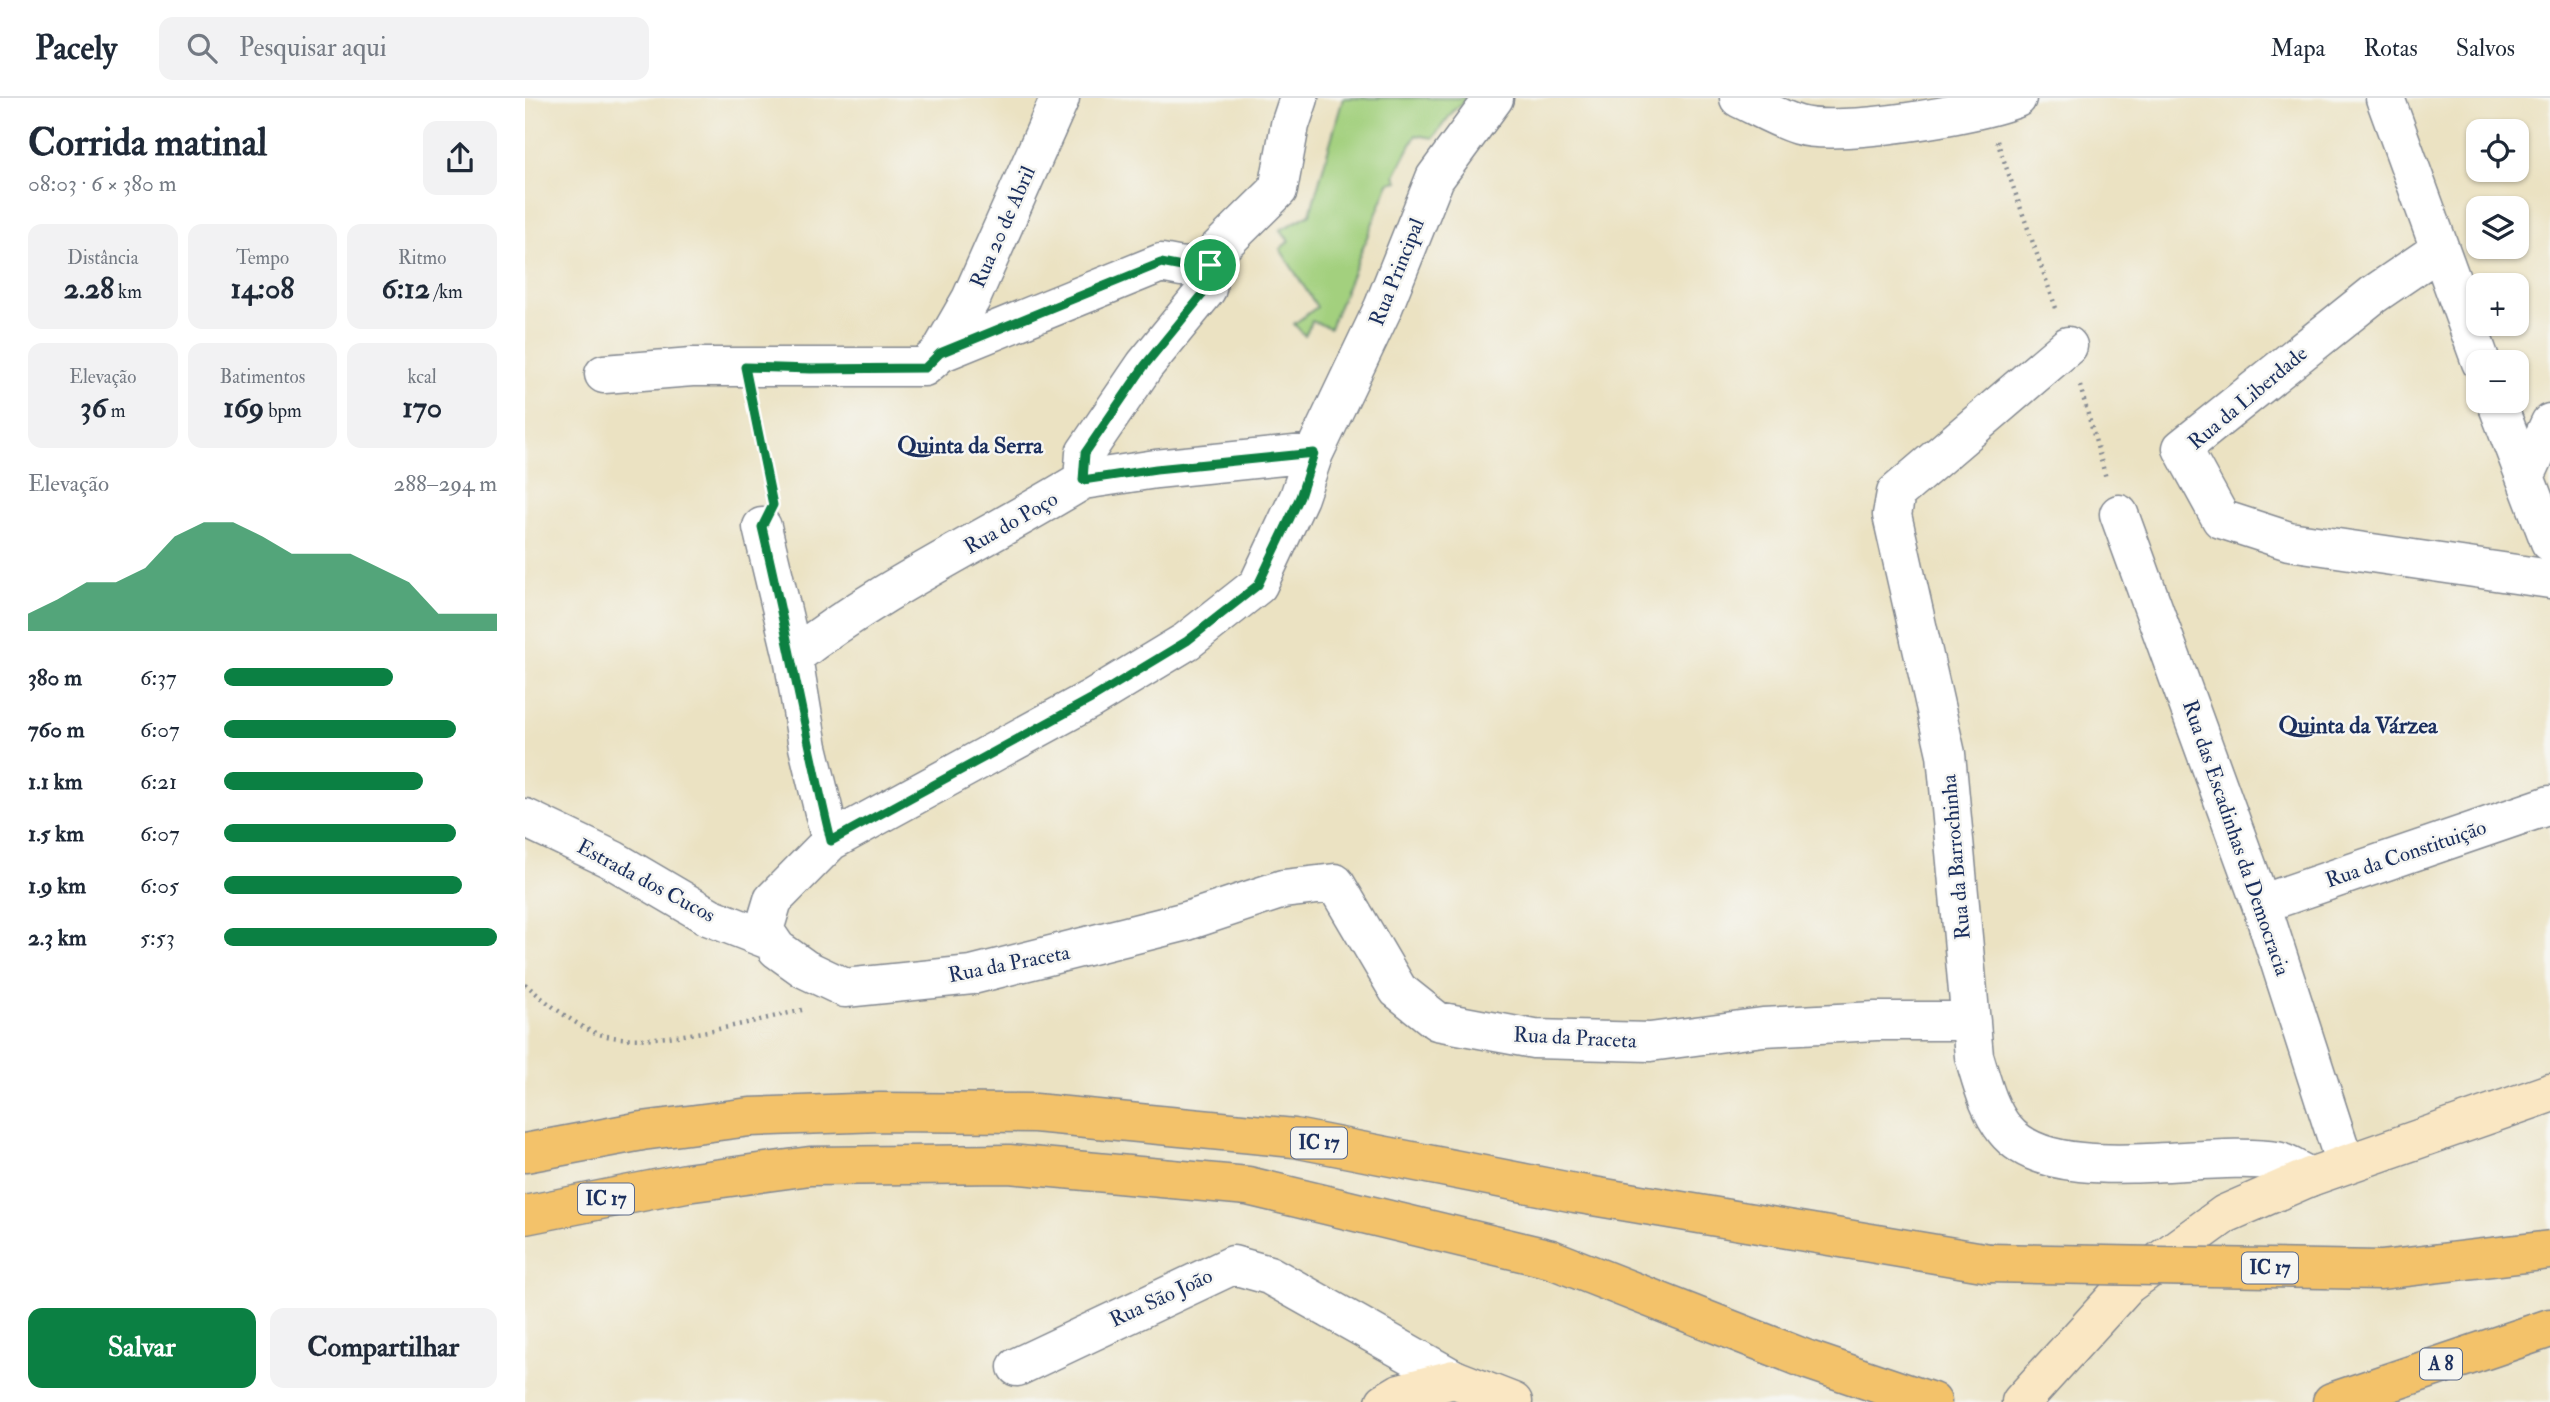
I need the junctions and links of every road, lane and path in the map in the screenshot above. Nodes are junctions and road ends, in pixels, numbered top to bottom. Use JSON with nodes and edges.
{"nodes":[{"id":1,"x":1060,"y":98,"type":"edge"},
{"id":2,"x":1299,"y":98,"type":"edge"},
{"id":3,"x":1494,"y":98,"type":"edge"},
{"id":4,"x":1739,"y":98,"type":"edge"},
{"id":5,"x":2017,"y":98,"type":"edge"},
{"id":6,"x":2385,"y":98,"type":"edge"},
{"id":7,"x":2439,"y":250,"type":"junction"},
{"id":8,"x":1210,"y":265,"type":"junction"},
{"id":9,"x":2068,"y":346,"type":"dead end"},
{"id":10,"x":2476,"y":350,"type":"edge"},
{"id":11,"x":940,"y":353,"type":"junction"},
{"id":12,"x":745,"y":367,"type":"junction"},
{"id":13,"x":604,"y":374,"type":"dead end"},
{"id":14,"x":2501,"y":413,"type":"edge"},
{"id":15,"x":2550,"y":423,"type":"edge"},
{"id":16,"x":1314,"y":453,"type":"junction"},
{"id":17,"x":2525,"y":477,"type":"junction"},
{"id":18,"x":1083,"y":480,"type":"junction"},
{"id":19,"x":2119,"y":514,"type":"dead end"},
{"id":20,"x":762,"y":527,"type":"joint"},
{"id":21,"x":2550,"y":542,"type":"edge"},
{"id":22,"x":2550,"y":579,"type":"edge"},
{"id":23,"x":793,"y":657,"type":"junction"},
{"id":24,"x":2550,"y":805,"type":"edge"},
{"id":25,"x":525,"y":818,"type":"edge"},
{"id":26,"x":831,"y":841,"type":"junction"},
{"id":27,"x":2261,"y":904,"type":"junction"},
{"id":28,"x":769,"y":940,"type":"junction"},
{"id":29,"x":525,"y":984,"type":"edge"},
{"id":30,"x":845,"y":988,"type":"junction"},
{"id":31,"x":1971,"y":1021,"type":"junction"},
{"id":32,"x":2550,"y":1093,"type":"edge"},
{"id":33,"x":525,"y":1153,"type":"edge"},
{"id":34,"x":2345,"y":1164,"type":"junction"},
{"id":35,"x":2310,"y":1177,"type":"junction"},
{"id":36,"x":525,"y":1215,"type":"edge"},
{"id":37,"x":2550,"y":1250,"type":"edge"},
{"id":38,"x":2550,"y":1328,"type":"edge"},
{"id":39,"x":1017,"y":1367,"type":"dead end"},
{"id":40,"x":1454,"y":1379,"type":"junction"},
{"id":41,"x":1385,"y":1402,"type":"edge"},
{"id":42,"x":1513,"y":1402,"type":"edge"},
{"id":43,"x":1932,"y":1402,"type":"edge"},
{"id":44,"x":2021,"y":1402,"type":"edge"},
{"id":45,"x":2332,"y":1402,"type":"edge"}],
"edges":[{"from":1,"to":11,"type":"street","name":"Rua 20 de Abril"},
{"from":2,"to":8,"type":"street"},
{"from":3,"to":16,"type":"street","name":"Rua Principal"},
{"from":4,"to":5,"type":"street"},
{"from":6,"to":7,"type":"street"},
{"from":7,"to":10,"type":"street"},
{"from":7,"to":22,"type":"street","name":"Rua da Liberdade"},
{"from":8,"to":11,"type":"street"},
{"from":8,"to":18,"type":"street"},
{"from":9,"to":31,"type":"street","name":"Rua da Barrochinha"},
{"from":11,"to":12,"type":"street"},
{"from":12,"to":13,"type":"street"},
{"from":12,"to":20,"type":"path"},
{"from":14,"to":17,"type":"street"},
{"from":15,"to":17,"type":"street"},
{"from":16,"to":18,"type":"street"},
{"from":16,"to":26,"type":"street","name":"Rua Principal"},
{"from":17,"to":21,"type":"street"},
{"from":18,"to":23,"type":"street","name":"Rua do Poço"},
{"from":19,"to":27,"type":"street","name":"Rua das Escadinhas da Democracia"},
{"from":20,"to":23,"type":"street"},
{"from":23,"to":26,"type":"street"},
{"from":24,"to":27,"type":"street","name":"Rua da Constituição"},
{"from":25,"to":28,"type":"street","name":"Estrada dos Cucos"},
{"from":26,"to":28,"type":"street","name":"Rua Principal"},
{"from":27,"to":34,"type":"street","name":"Rua das Escadinhas da Democracia"},
{"from":28,"to":30,"type":"street"},
{"from":29,"to":30,"type":"path"},
{"from":30,"to":31,"type":"street","name":"Rua da Praceta"},
{"from":31,"to":35,"type":"street","name":"Rua da Barrochinha"},
{"from":32,"to":34,"type":"street"},
{"from":33,"to":37,"type":"highway","number":"IC 17","bridge":true},
{"from":34,"to":35,"type":"street"},
{"from":35,"to":44,"type":"street"},
{"from":36,"to":43,"type":"highway","number":"IC 17"},
{"from":38,"to":45,"type":"highway","number":"A 8"},
{"from":39,"to":40,"type":"street","name":"Rua São João"},
{"from":40,"to":41,"type":"street"},
{"from":40,"to":42,"type":"street"}]}
